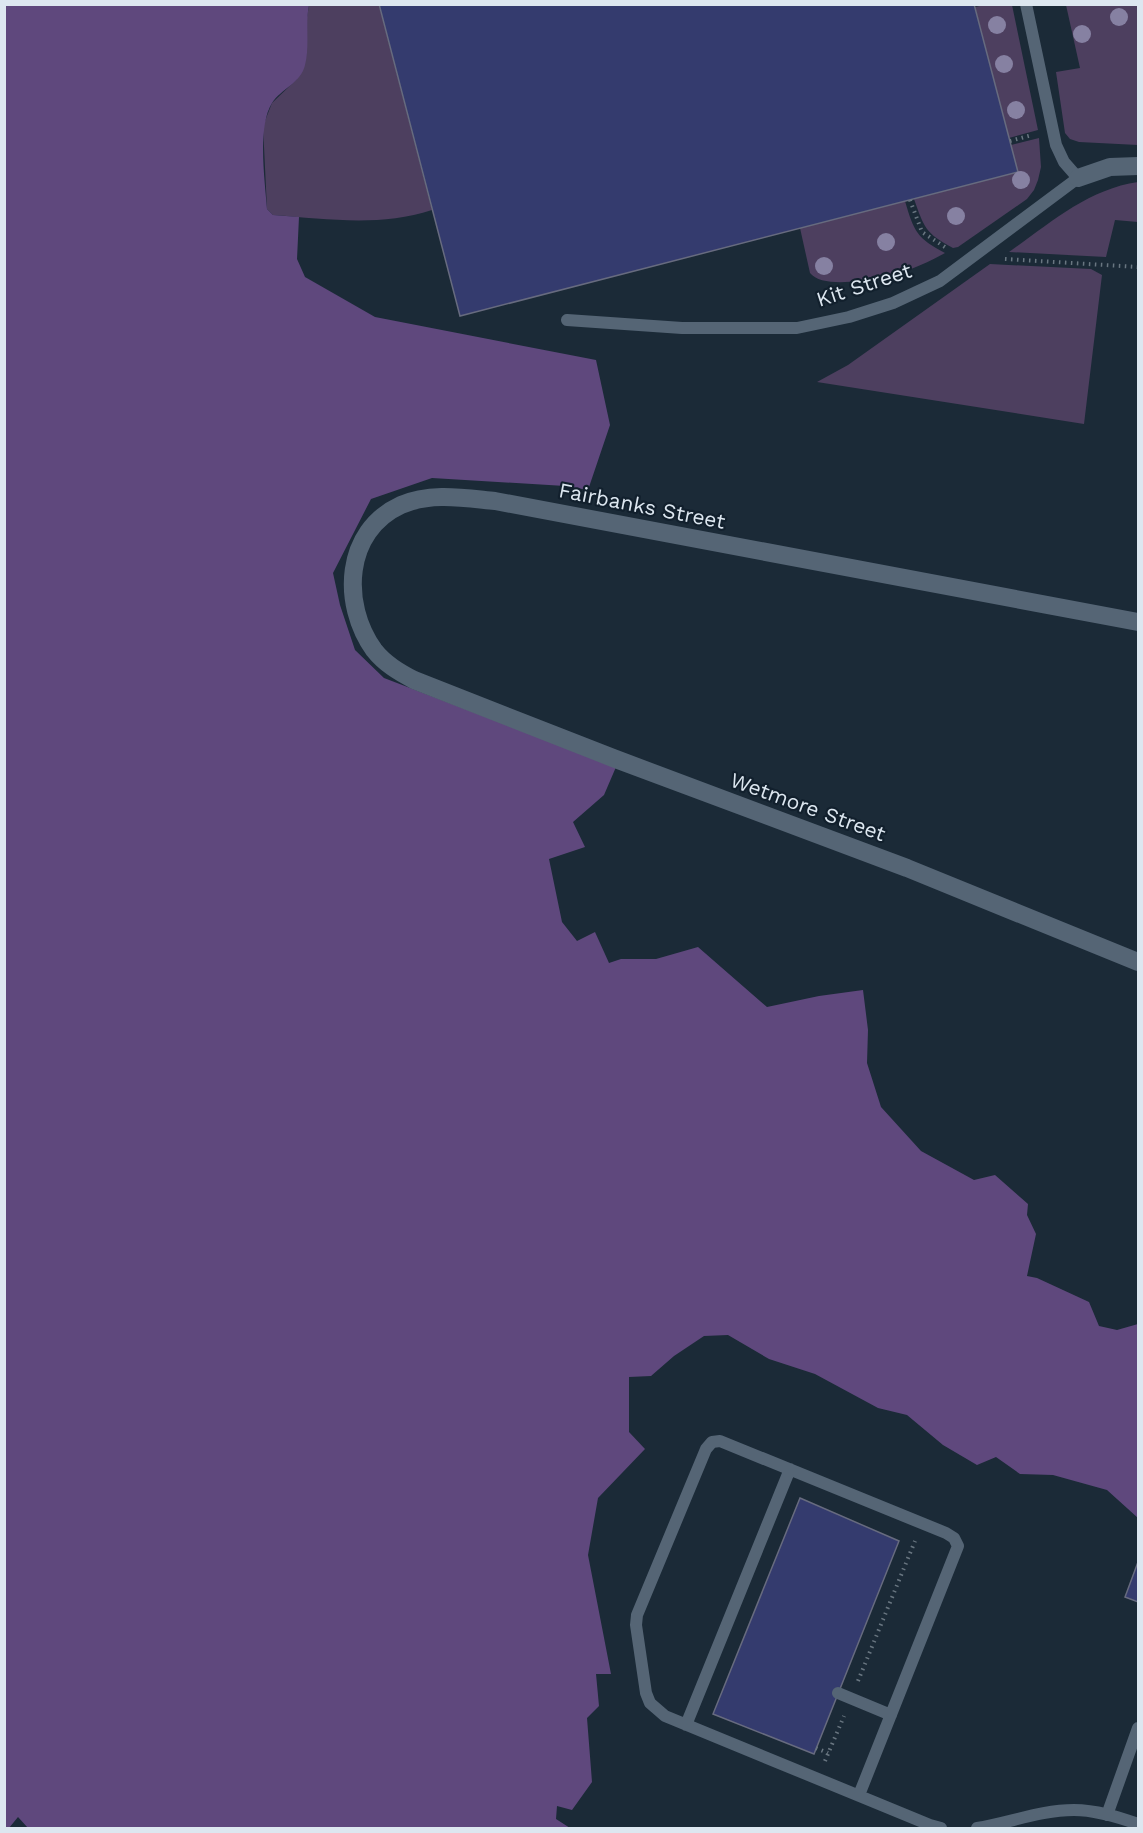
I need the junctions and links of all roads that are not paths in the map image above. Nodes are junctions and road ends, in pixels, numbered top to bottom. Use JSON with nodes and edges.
{"nodes":[{"id":1,"x":1026,"y":4,"type":"edge"},
{"id":2,"x":1138,"y":166,"type":"edge"},
{"id":3,"x":1078,"y":178,"type":"junction"},
{"id":4,"x":567,"y":320,"type":"dead end"},
{"id":5,"x":1138,"y":622,"type":"edge"},
{"id":6,"x":460,"y":698,"type":"joint"},
{"id":7,"x":1138,"y":962,"type":"edge"},
{"id":8,"x":790,"y":1469,"type":"junction"},
{"id":9,"x":838,"y":1693,"type":"dead end"},
{"id":10,"x":891,"y":1715,"type":"junction"},
{"id":11,"x":686,"y":1725,"type":"junction"},
{"id":12,"x":1138,"y":1728,"type":"edge"},
{"id":13,"x":860,"y":1795,"type":"junction"},
{"id":14,"x":1107,"y":1815,"type":"junction"},
{"id":15,"x":1138,"y":1824,"type":"edge"},
{"id":16,"x":941,"y":1828,"type":"edge"},
{"id":17,"x":977,"y":1828,"type":"edge"}],
"edges":[{"from":1,"to":3,"type":"lane"},
{"from":2,"to":3,"type":"street","name":"Kit Street"},
{"from":3,"to":4,"type":"lane","name":"Kit Street"},
{"from":5,"to":6,"type":"street","name":"Fairbanks Street"},
{"from":6,"to":7,"type":"street","name":"Wetmore Street"},
{"from":8,"to":10,"type":"lane"},
{"from":8,"to":11,"type":"lane"},
{"from":8,"to":11,"type":"lane"},
{"from":9,"to":10,"type":"lane"},
{"from":10,"to":13,"type":"lane"},
{"from":11,"to":13,"type":"lane"},
{"from":12,"to":14,"type":"lane"},
{"from":13,"to":16,"type":"lane"},
{"from":14,"to":15,"type":"lane"},
{"from":14,"to":17,"type":"lane"}]}
